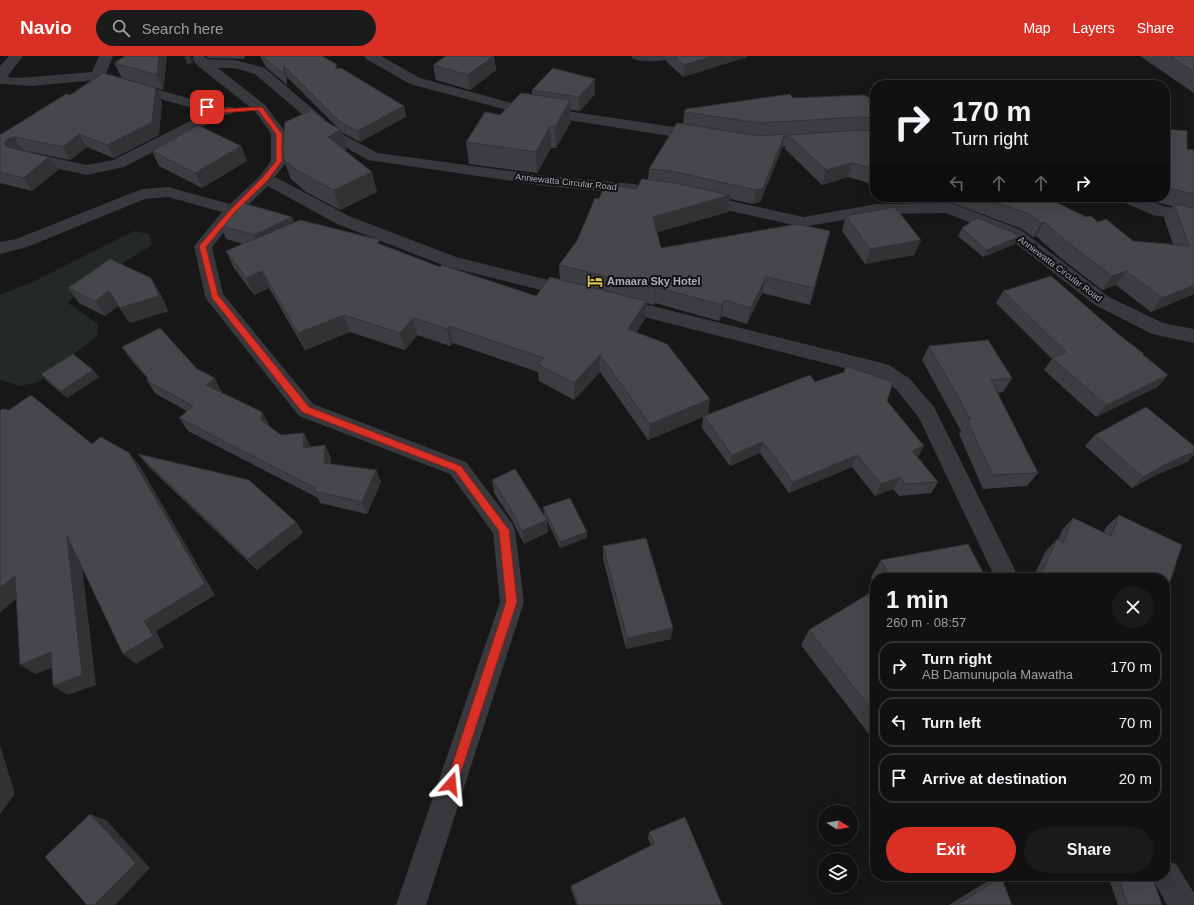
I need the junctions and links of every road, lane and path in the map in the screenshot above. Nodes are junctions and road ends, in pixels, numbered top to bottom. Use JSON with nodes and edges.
{"nodes":[{"id":1,"x":16,"y":56,"type":"edge"},
{"id":2,"x":106,"y":56,"type":"edge"},
{"id":3,"x":371,"y":56,"type":"edge"},
{"id":4,"x":638,"y":56,"type":"edge"},
{"id":5,"x":665,"y":56,"type":"edge"},
{"id":6,"x":200,"y":60,"type":"edge"},
{"id":7,"x":98,"y":76,"type":"junction"},
{"id":8,"x":0,"y":78,"type":"edge"},
{"id":9,"x":260,"y":108,"type":"junction"},
{"id":10,"x":221,"y":111,"type":"junction"},
{"id":11,"x":718,"y":138,"type":"edge"},
{"id":12,"x":870,"y":139,"type":"edge"},
{"id":13,"x":741,"y":142,"type":"edge"},
{"id":14,"x":22,"y":156,"type":"edge"},
{"id":15,"x":266,"y":179,"type":"junction"},
{"id":16,"x":646,"y":190,"type":"edge"},
{"id":17,"x":684,"y":195,"type":"edge"},
{"id":18,"x":1139,"y":202,"type":"edge"},
{"id":19,"x":233,"y":210,"type":"junction"},
{"id":20,"x":1194,"y":217,"type":"edge"},
{"id":21,"x":0,"y":248,"type":"edge"},
{"id":22,"x":1194,"y":336,"type":"edge"},
{"id":23,"x":1005,"y":573,"type":"edge"},
{"id":24,"x":1169,"y":881,"type":"edge"},
{"id":25,"x":411,"y":905,"type":"edge"},
{"id":26,"x":1184,"y":905,"type":"edge"}],
"edges":[{"from":1,"to":8,"type":"street"},
{"from":2,"to":7,"type":"street"},
{"from":3,"to":11,"type":"street"},
{"from":4,"to":5,"type":"street"},
{"from":6,"to":9,"type":"street"},
{"from":6,"to":16,"type":"street","name":"Anniewatta Circular Road"},
{"from":7,"to":8,"type":"street"},
{"from":7,"to":10,"type":"street"},
{"from":9,"to":10,"type":"street"},
{"from":9,"to":15,"type":"street"},
{"from":10,"to":14,"type":"street"},
{"from":12,"to":13,"type":"street"},
{"from":15,"to":19,"type":"street"},
{"from":15,"to":23,"type":"street"},
{"from":17,"to":22,"type":"street","name":"Anniewatta Circular Road"},
{"from":18,"to":20,"type":"street"},
{"from":19,"to":21,"type":"street"},
{"from":19,"to":25,"type":"street"},
{"from":24,"to":26,"type":"street"}]}
